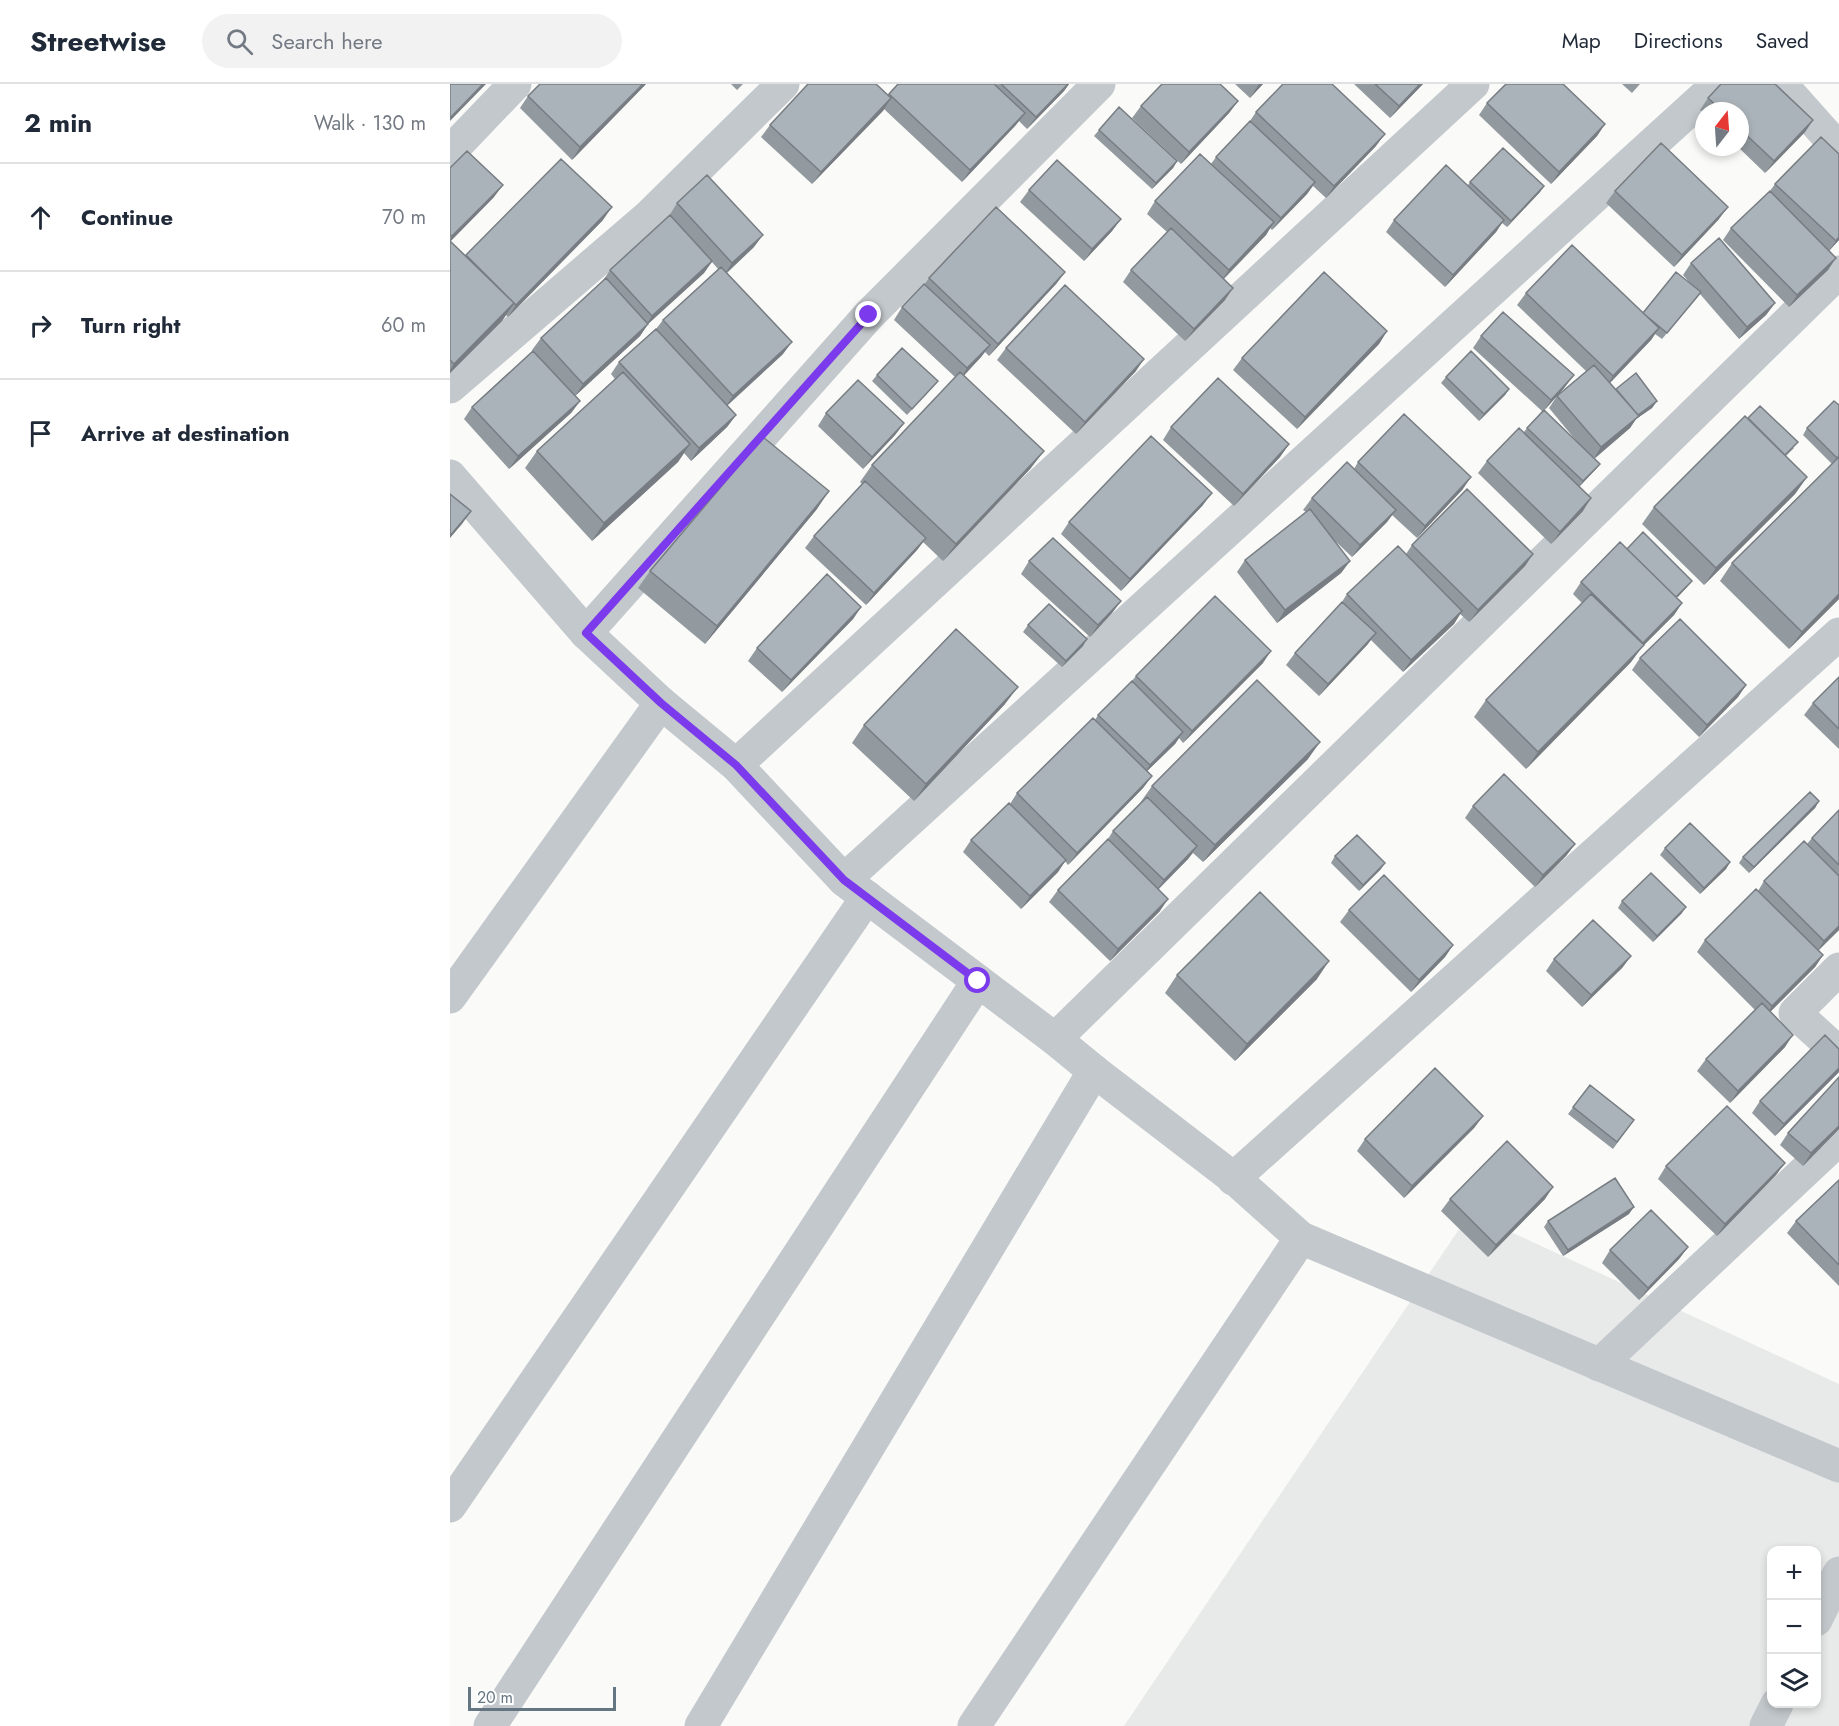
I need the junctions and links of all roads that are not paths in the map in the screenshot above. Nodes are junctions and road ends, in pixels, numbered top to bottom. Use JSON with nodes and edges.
{"nodes":[{"id":1,"x":515,"y":84,"type":"edge"},
{"id":2,"x":783,"y":84,"type":"edge"},
{"id":3,"x":1099,"y":84,"type":"edge"},
{"id":4,"x":1473,"y":84,"type":"edge"},
{"id":5,"x":1718,"y":84,"type":"edge"},
{"id":6,"x":1781,"y":84,"type":"edge"},
{"id":7,"x":1839,"y":149,"type":"edge"},
{"id":8,"x":450,"y":152,"type":"edge"},
{"id":9,"x":1839,"y":272,"type":"edge"},
{"id":10,"x":450,"y":387,"type":"edge"},
{"id":11,"x":450,"y":476,"type":"edge"},
{"id":12,"x":586,"y":633,"type":"junction"},
{"id":13,"x":1839,"y":634,"type":"edge"},
{"id":14,"x":661,"y":703,"type":"junction"},
{"id":15,"x":736,"y":765,"type":"junction"},
{"id":16,"x":855,"y":889,"type":"junction"},
{"id":17,"x":1839,"y":969,"type":"edge"},
{"id":18,"x":978,"y":981,"type":"junction"},
{"id":19,"x":450,"y":997,"type":"edge"},
{"id":20,"x":1055,"y":1039,"type":"junction"},
{"id":21,"x":1839,"y":1053,"type":"edge"},
{"id":22,"x":1094,"y":1071,"type":"junction"},
{"id":23,"x":1839,"y":1139,"type":"edge"},
{"id":24,"x":1233,"y":1179,"type":"junction"},
{"id":25,"x":1301,"y":1238,"type":"junction"},
{"id":26,"x":1599,"y":1365,"type":"junction"},
{"id":27,"x":1839,"y":1466,"type":"edge"},
{"id":28,"x":450,"y":1506,"type":"edge"},
{"id":29,"x":1839,"y":1573,"type":"edge"},
{"id":30,"x":1821,"y":1610,"type":"edge"},
{"id":31,"x":1775,"y":1708,"type":"edge"},
{"id":32,"x":490,"y":1726,"type":"edge"},
{"id":33,"x":701,"y":1726,"type":"edge"},
{"id":34,"x":975,"y":1726,"type":"edge"},
{"id":35,"x":1766,"y":1726,"type":"edge"}],
"edges":[{"from":1,"to":8,"type":"street"},
{"from":2,"to":10,"type":"street"},
{"from":3,"to":12,"type":"street"},
{"from":4,"to":15,"type":"street"},
{"from":5,"to":16,"type":"street"},
{"from":6,"to":7,"type":"street"},
{"from":9,"to":20,"type":"street"},
{"from":11,"to":12,"type":"street"},
{"from":12,"to":14,"type":"street"},
{"from":13,"to":24,"type":"street"},
{"from":14,"to":15,"type":"street"},
{"from":14,"to":19,"type":"street"},
{"from":15,"to":16,"type":"street"},
{"from":16,"to":18,"type":"street"},
{"from":16,"to":28,"type":"street"},
{"from":17,"to":21,"type":"street"},
{"from":18,"to":20,"type":"street"},
{"from":18,"to":32,"type":"street"},
{"from":20,"to":22,"type":"street"},
{"from":22,"to":24,"type":"street"},
{"from":22,"to":33,"type":"street"},
{"from":23,"to":26,"type":"street"},
{"from":24,"to":25,"type":"street"},
{"from":25,"to":26,"type":"street"},
{"from":25,"to":34,"type":"street"},
{"from":26,"to":27,"type":"street"},
{"from":29,"to":30,"type":"street"},
{"from":31,"to":35,"type":"street"}]}
